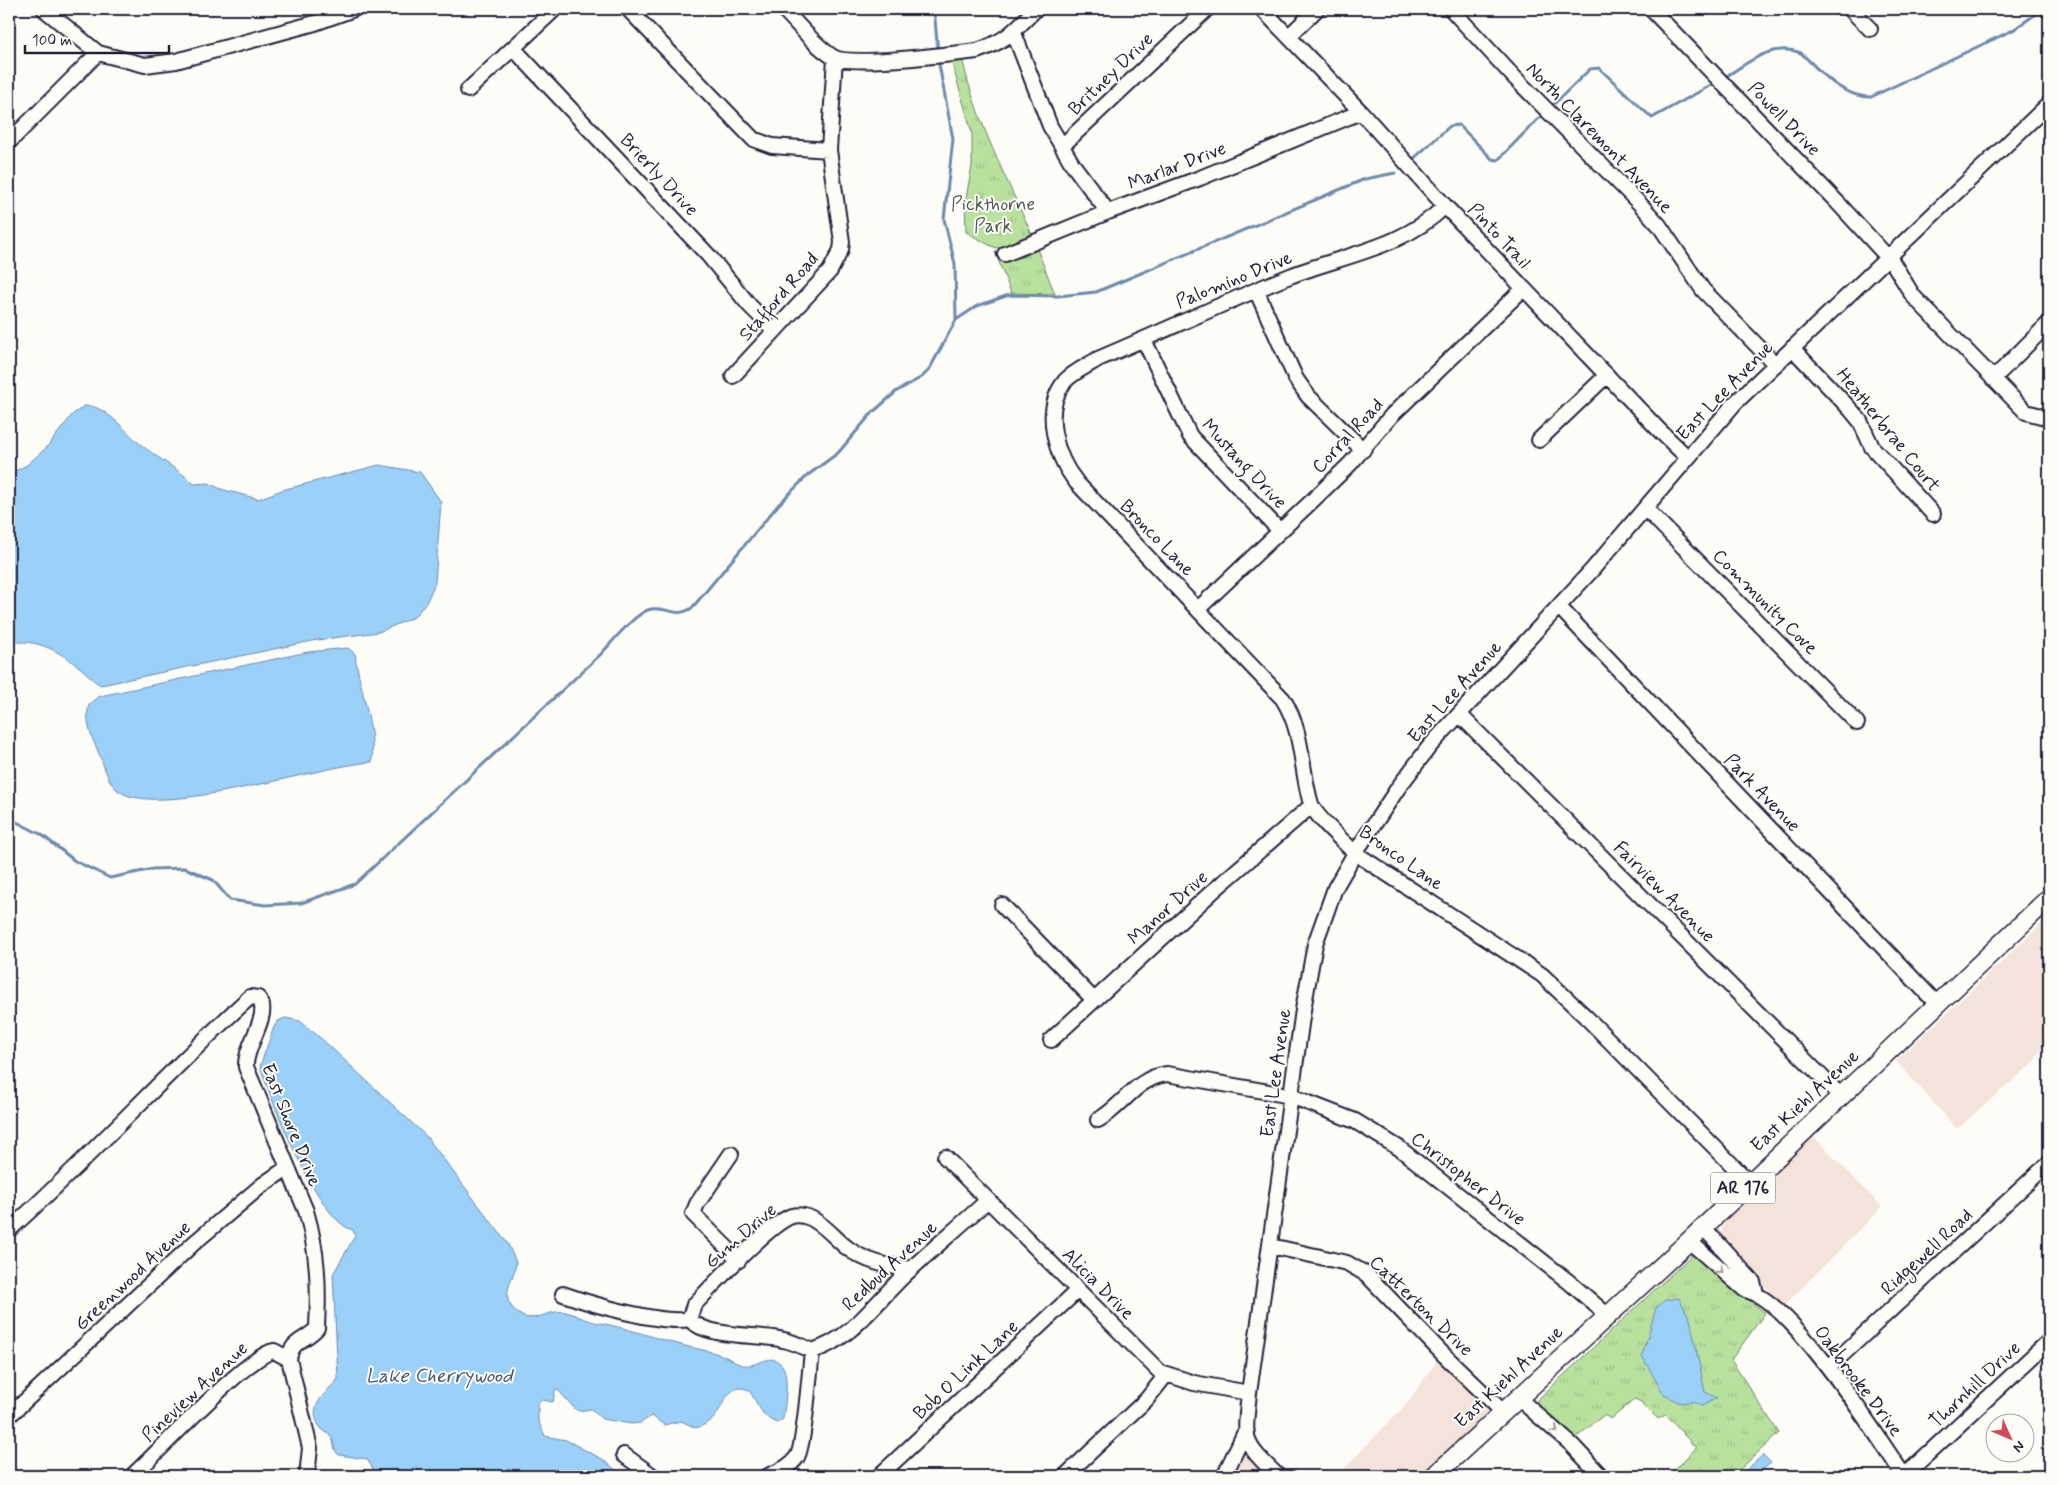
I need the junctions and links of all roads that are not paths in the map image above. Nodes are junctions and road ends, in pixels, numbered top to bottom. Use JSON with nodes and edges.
{"nodes":[{"id":1,"x":44,"y":9,"type":"edge"},
{"id":2,"x":354,"y":9,"type":"edge"},
{"id":3,"x":555,"y":9,"type":"edge"},
{"id":4,"x":628,"y":9,"type":"edge"},
{"id":5,"x":783,"y":9,"type":"edge"},
{"id":6,"x":1036,"y":9,"type":"edge"},
{"id":7,"x":1207,"y":9,"type":"edge"},
{"id":8,"x":1262,"y":9,"type":"edge"},
{"id":9,"x":1317,"y":9,"type":"edge"},
{"id":10,"x":1451,"y":9,"type":"edge"},
{"id":11,"x":1651,"y":9,"type":"edge"},
{"id":12,"x":1850,"y":9,"type":"edge"},
{"id":13,"x":1870,"y":29,"type":"dead end"},
{"id":14,"x":1014,"y":33,"type":"junction"},
{"id":15,"x":1289,"y":36,"type":"junction"},
{"id":16,"x":512,"y":48,"type":"junction"},
{"id":17,"x":98,"y":53,"type":"junction"},
{"id":18,"x":835,"y":58,"type":"junction"},
{"id":19,"x":468,"y":90,"type":"dead end"},
{"id":20,"x":2049,"y":104,"type":"edge"},
{"id":21,"x":1360,"y":112,"type":"junction"},
{"id":22,"x":9,"y":142,"type":"edge"},
{"id":23,"x":1062,"y":146,"type":"junction"},
{"id":24,"x":829,"y":150,"type":"junction"},
{"id":25,"x":1445,"y":206,"type":"junction"},
{"id":26,"x":1108,"y":212,"type":"junction"},
{"id":27,"x":1005,"y":254,"type":"dead end"},
{"id":28,"x":1888,"y":258,"type":"junction"},
{"id":29,"x":1524,"y":289,"type":"junction"},
{"id":30,"x":1256,"y":290,"type":"junction"},
{"id":31,"x":2049,"y":324,"type":"edge"},
{"id":32,"x":774,"y":330,"type":"junction"},
{"id":33,"x":1144,"y":340,"type":"junction"},
{"id":34,"x":1792,"y":348,"type":"junction"},
{"id":35,"x":1775,"y":364,"type":"junction"},
{"id":36,"x":1606,"y":375,"type":"junction"},
{"id":37,"x":733,"y":376,"type":"dead end"},
{"id":38,"x":1993,"y":378,"type":"junction"},
{"id":39,"x":1054,"y":409,"type":"joint"},
{"id":40,"x":2045,"y":416,"type":"dead end"},
{"id":41,"x":1539,"y":440,"type":"dead end"},
{"id":42,"x":1363,"y":450,"type":"junction"},
{"id":43,"x":1687,"y":457,"type":"junction"},
{"id":44,"x":1645,"y":508,"type":"junction"},
{"id":45,"x":1933,"y":514,"type":"dead end"},
{"id":46,"x":1280,"y":531,"type":"junction"},
{"id":47,"x":1559,"y":607,"type":"junction"},
{"id":48,"x":1199,"y":608,"type":"junction"},
{"id":49,"x":1460,"y":715,"type":"junction"},
{"id":50,"x":1857,"y":723,"type":"dead end"},
{"id":51,"x":1311,"y":806,"type":"junction"},
{"id":52,"x":1355,"y":853,"type":"junction"},
{"id":53,"x":2049,"y":898,"type":"edge"},
{"id":54,"x":1002,"y":905,"type":"dead end"},
{"id":55,"x":1094,"y":1000,"type":"junction"},
{"id":56,"x":1938,"y":1005,"type":"junction"},
{"id":57,"x":1051,"y":1040,"type":"dead end"},
{"id":58,"x":1291,"y":1096,"type":"junction"},
{"id":59,"x":1841,"y":1096,"type":"junction"},
{"id":60,"x":1098,"y":1120,"type":"dead end"},
{"id":61,"x":731,"y":1154,"type":"dead end"},
{"id":62,"x":945,"y":1157,"type":"dead end"},
{"id":63,"x":2049,"y":1163,"type":"edge"},
{"id":64,"x":287,"y":1168,"type":"junction"},
{"id":65,"x":1748,"y":1182,"type":"junction"},
{"id":66,"x":988,"y":1200,"type":"junction"},
{"id":67,"x":1703,"y":1227,"type":"junction"},
{"id":68,"x":9,"y":1230,"type":"edge"},
{"id":69,"x":1688,"y":1241,"type":"junction"},
{"id":70,"x":1271,"y":1246,"type":"junction"},
{"id":71,"x":739,"y":1260,"type":"junction"},
{"id":72,"x":910,"y":1270,"type":"junction"},
{"id":73,"x":1078,"y":1290,"type":"junction"},
{"id":74,"x":1756,"y":1292,"type":"junction"},
{"id":75,"x":564,"y":1294,"type":"dead end"},
{"id":76,"x":1607,"y":1315,"type":"junction"},
{"id":77,"x":689,"y":1319,"type":"junction"},
{"id":78,"x":2049,"y":1341,"type":"edge"},
{"id":79,"x":812,"y":1351,"type":"junction"},
{"id":80,"x":288,"y":1359,"type":"junction"},
{"id":81,"x":1829,"y":1367,"type":"junction"},
{"id":82,"x":1166,"y":1375,"type":"junction"},
{"id":83,"x":1249,"y":1393,"type":"junction"},
{"id":84,"x":1518,"y":1398,"type":"junction"},
{"id":85,"x":1504,"y":1412,"type":"junction"},
{"id":86,"x":9,"y":1416,"type":"edge"},
{"id":87,"x":1244,"y":1434,"type":"junction"},
{"id":88,"x":624,"y":1455,"type":"dead end"},
{"id":89,"x":1443,"y":1474,"type":"edge"},
{"id":90,"x":132,"y":1476,"type":"edge"},
{"id":91,"x":307,"y":1476,"type":"edge"},
{"id":92,"x":653,"y":1476,"type":"edge"},
{"id":93,"x":768,"y":1476,"type":"edge"},
{"id":94,"x":879,"y":1476,"type":"edge"},
{"id":95,"x":1065,"y":1476,"type":"edge"},
{"id":96,"x":1224,"y":1476,"type":"edge"},
{"id":97,"x":1278,"y":1476,"type":"edge"},
{"id":98,"x":1601,"y":1476,"type":"edge"},
{"id":99,"x":1904,"y":1476,"type":"edge"}],
"edges":[{"from":1,"to":17,"type":"street"},
{"from":2,"to":17,"type":"street"},
{"from":3,"to":16,"type":"street"},
{"from":4,"to":24,"type":"street"},
{"from":5,"to":18,"type":"street"},
{"from":6,"to":14,"type":"street"},
{"from":7,"to":23,"type":"street","name":"Britney Drive"},
{"from":8,"to":15,"type":"street","name":"Pinto Trail"},
{"from":9,"to":15,"type":"street"},
{"from":10,"to":35,"type":"street","name":"North Claremont Avenue"},
{"from":11,"to":28,"type":"street","name":"Powell Drive"},
{"from":12,"to":13,"type":"street"},
{"from":14,"to":18,"type":"street"},
{"from":14,"to":23,"type":"street"},
{"from":15,"to":21,"type":"street","name":"Pinto Trail"},
{"from":16,"to":19,"type":"street"},
{"from":16,"to":32,"type":"street","name":"Brierly Drive"},
{"from":17,"to":22,"type":"street"},
{"from":18,"to":24,"type":"street","name":"Stafford Road"},
{"from":20,"to":28,"type":"street","name":"East Lee Avenue"},
{"from":21,"to":25,"type":"street","name":"Pinto Trail"},
{"from":21,"to":26,"type":"street","name":"Marlar Drive"},
{"from":23,"to":26,"type":"street"},
{"from":24,"to":32,"type":"street","name":"Stafford Road"},
{"from":25,"to":29,"type":"street","name":"Pinto Trail"},
{"from":25,"to":30,"type":"street","name":"Palomino Drive"},
{"from":26,"to":27,"type":"street","name":"Marlar Drive"},
{"from":28,"to":34,"type":"street","name":"East Lee Avenue"},
{"from":28,"to":38,"type":"street","name":"Powell Drive"},
{"from":29,"to":36,"type":"street","name":"Pinto Trail"},
{"from":29,"to":42,"type":"street","name":"Corral Road"},
{"from":30,"to":33,"type":"street","name":"Palomino Drive"},
{"from":30,"to":42,"type":"street"},
{"from":31,"to":38,"type":"street"},
{"from":32,"to":37,"type":"street","name":"Stafford Road"},
{"from":33,"to":39,"type":"street","name":"Palomino Drive"},
{"from":33,"to":46,"type":"street","name":"Mustang Drive"},
{"from":34,"to":35,"type":"street","name":"East Lee Avenue"},
{"from":34,"to":45,"type":"street","name":"Heatherbrae Court"},
{"from":35,"to":43,"type":"street","name":"East Lee Avenue"},
{"from":36,"to":41,"type":"street"},
{"from":36,"to":43,"type":"street","name":"Pinto Trail"},
{"from":38,"to":40,"type":"street","name":"Powell Drive"},
{"from":39,"to":48,"type":"street","name":"Bronco Lane"},
{"from":42,"to":46,"type":"street","name":"Corral Road"},
{"from":43,"to":44,"type":"street","name":"East Lee Avenue"},
{"from":44,"to":47,"type":"street","name":"East Lee Avenue"},
{"from":44,"to":50,"type":"street","name":"Community Cove"},
{"from":46,"to":48,"type":"street","name":"Corral Road"},
{"from":47,"to":49,"type":"street","name":"East Lee Avenue"},
{"from":47,"to":56,"type":"street","name":"Park Avenue"},
{"from":48,"to":51,"type":"street","name":"Bronco Lane"},
{"from":49,"to":52,"type":"street","name":"East Lee Avenue"},
{"from":49,"to":59,"type":"street","name":"Fairview Avenue"},
{"from":51,"to":52,"type":"street","name":"Bronco Lane"},
{"from":51,"to":55,"type":"street","name":"Manor Drive"},
{"from":52,"to":58,"type":"street","name":"East Lee Avenue"},
{"from":52,"to":65,"type":"street","name":"Bronco Lane"},
{"from":53,"to":56,"type":"main road","name":"East Kiehl Avenue","number":"AR 176"},
{"from":54,"to":55,"type":"street"},
{"from":55,"to":57,"type":"street","name":"Manor Drive"},
{"from":56,"to":59,"type":"main road","name":"East Kiehl Avenue","number":"AR 176"},
{"from":58,"to":60,"type":"street","name":"Christopher Drive"},
{"from":58,"to":70,"type":"street","name":"East Lee Avenue"},
{"from":58,"to":76,"type":"street","name":"Christopher Drive"},
{"from":59,"to":65,"type":"main road","name":"East Kiehl Avenue","number":"AR 176"},
{"from":61,"to":71,"type":"street"},
{"from":62,"to":66,"type":"street","name":"Alicia Drive"},
{"from":63,"to":81,"type":"street","name":"Ridgewell Road"},
{"from":64,"to":68,"type":"street","name":"East Shore Drive"},
{"from":64,"to":80,"type":"street","name":"East Shore Drive"},
{"from":64,"to":86,"type":"street","name":"Greenwood Avenue"},
{"from":65,"to":67,"type":"main road","name":"East Kiehl Avenue","number":"AR 176"},
{"from":66,"to":72,"type":"street","name":"Redbud Avenue"},
{"from":66,"to":73,"type":"street","name":"Alicia Drive"},
{"from":67,"to":69,"type":"main road","name":"East Kiehl Avenue","number":"AR 176"},
{"from":67,"to":74,"type":"street","name":"Oakbrooke Drive"},
{"from":69,"to":74,"type":"street","name":"Oakbrooke Drive","one_way":true},
{"from":69,"to":76,"type":"main road","name":"East Kiehl Avenue","number":"AR 176"},
{"from":70,"to":83,"type":"street","name":"East Lee Avenue"},
{"from":70,"to":85,"type":"street","name":"Catterton Drive"},
{"from":71,"to":72,"type":"street","name":"Gum Drive"},
{"from":71,"to":77,"type":"street","name":"Gum Drive"},
{"from":72,"to":79,"type":"street","name":"Redbud Avenue"},
{"from":73,"to":82,"type":"street","name":"Alicia Drive"},
{"from":73,"to":94,"type":"street","name":"Bob O Link Lane"},
{"from":74,"to":81,"type":"street","name":"Oakbrooke Drive"},
{"from":75,"to":77,"type":"street"},
{"from":76,"to":84,"type":"main road","name":"East Kiehl Avenue","number":"AR 176"},
{"from":77,"to":79,"type":"street"},
{"from":78,"to":99,"type":"street","name":"Thornhill Drive"},
{"from":79,"to":93,"type":"street"},
{"from":80,"to":90,"type":"street","name":"Pineview Avenue"},
{"from":80,"to":91,"type":"street"},
{"from":81,"to":99,"type":"street","name":"Oakbrooke Drive"},
{"from":82,"to":83,"type":"street","name":"Alicia Drive"},
{"from":82,"to":95,"type":"street"},
{"from":83,"to":87,"type":"street","name":"East Lee Avenue"},
{"from":84,"to":85,"type":"main road","name":"East Kiehl Avenue","number":"AR 176"},
{"from":84,"to":98,"type":"street","one_way":true},
{"from":85,"to":89,"type":"main road","name":"East Kiehl Avenue","number":"AR 176"},
{"from":87,"to":96,"type":"street","name":"East Lee Avenue"},
{"from":87,"to":97,"type":"street"},
{"from":88,"to":92,"type":"street"}]}
